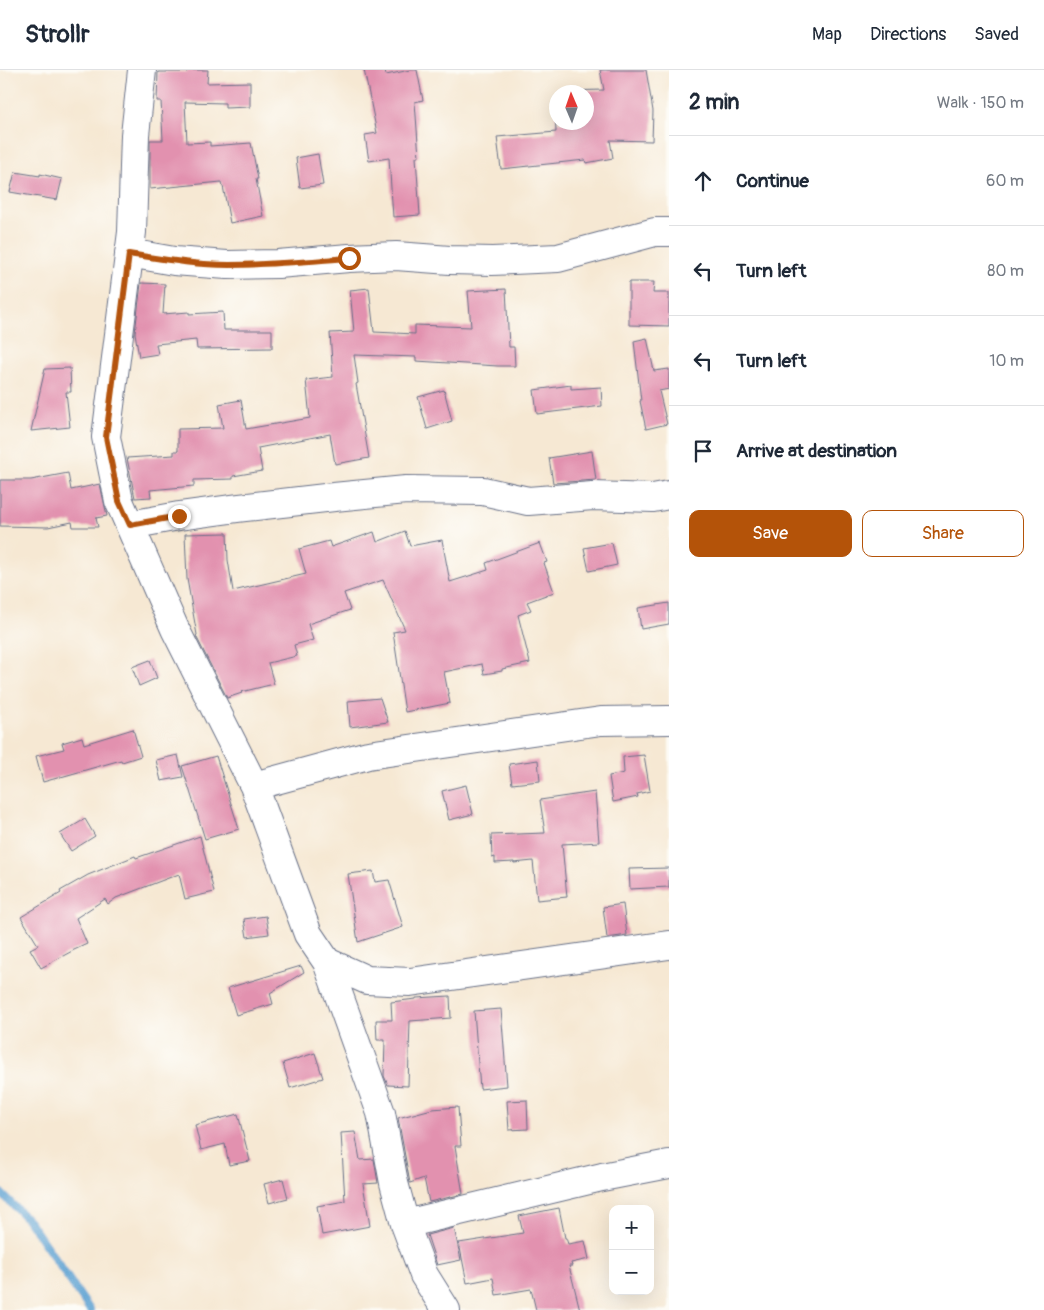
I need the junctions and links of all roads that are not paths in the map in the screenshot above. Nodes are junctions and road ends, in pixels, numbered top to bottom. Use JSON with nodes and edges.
{"nodes":[{"id":1,"x":142,"y":70,"type":"edge"},
{"id":2,"x":669,"y":232,"type":"edge"},
{"id":3,"x":129,"y":254,"type":"junction"},
{"id":4,"x":669,"y":495,"type":"edge"},
{"id":5,"x":130,"y":525,"type":"junction"},
{"id":6,"x":669,"y":720,"type":"edge"},
{"id":7,"x":254,"y":786,"type":"junction"},
{"id":8,"x":669,"y":945,"type":"edge"},
{"id":9,"x":327,"y":962,"type":"junction"},
{"id":10,"x":669,"y":1164,"type":"edge"},
{"id":11,"x":405,"y":1224,"type":"junction"},
{"id":12,"x":446,"y":1310,"type":"edge"}],
"edges":[{"from":1,"to":3,"type":"street"},
{"from":2,"to":3,"type":"street"},
{"from":3,"to":5,"type":"street"},
{"from":4,"to":5,"type":"street"},
{"from":5,"to":7,"type":"street"},
{"from":6,"to":7,"type":"street"},
{"from":7,"to":9,"type":"street"},
{"from":8,"to":9,"type":"street"},
{"from":9,"to":11,"type":"street"},
{"from":10,"to":11,"type":"street"},
{"from":11,"to":12,"type":"street"}]}
